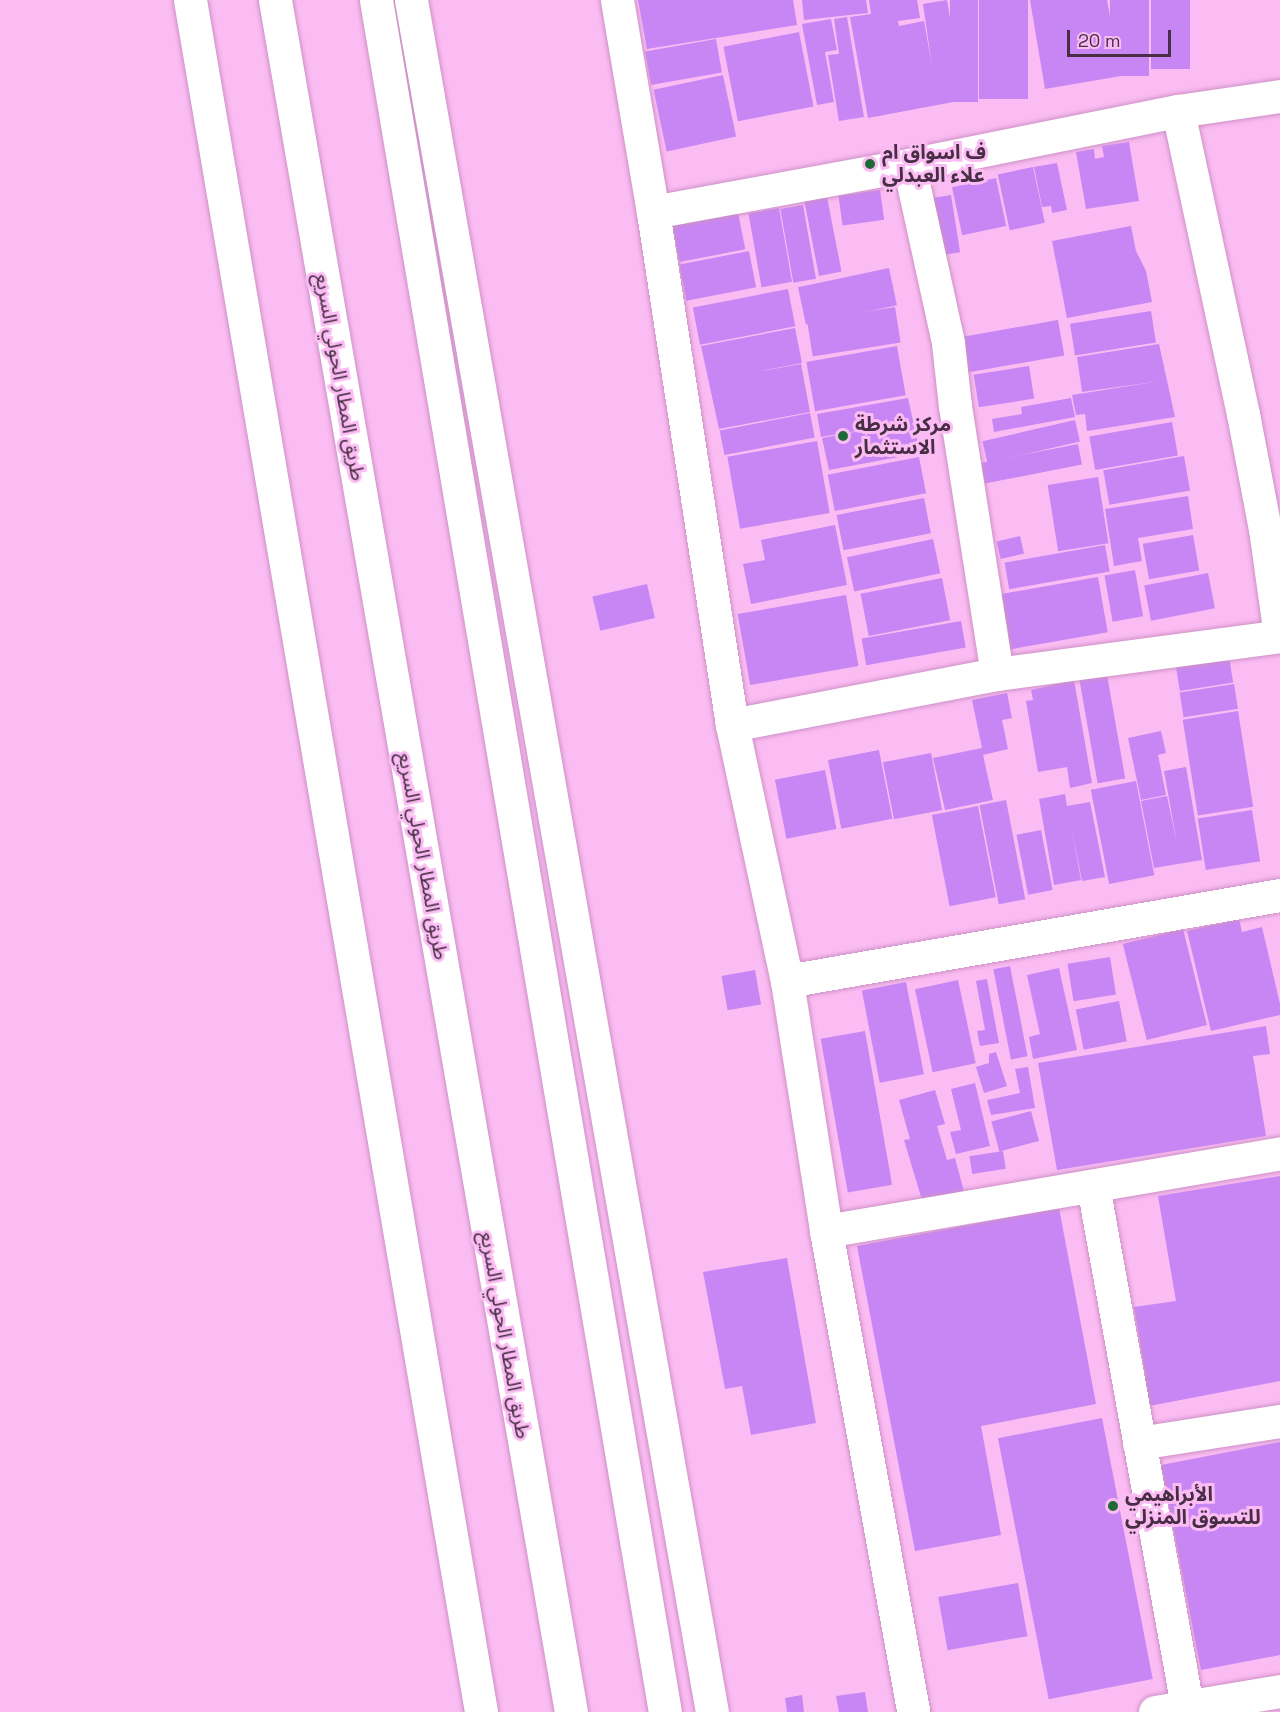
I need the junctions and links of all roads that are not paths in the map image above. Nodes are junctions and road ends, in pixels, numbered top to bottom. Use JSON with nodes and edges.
{"nodes":[{"id":1,"x":190,"y":0,"type":"edge"},
{"id":2,"x":275,"y":0,"type":"edge"},
{"id":3,"x":376,"y":0,"type":"edge"},
{"id":4,"x":411,"y":0,"type":"edge"},
{"id":5,"x":617,"y":0,"type":"edge"},
{"id":6,"x":1280,"y":96,"type":"edge"},
{"id":7,"x":1178,"y":111,"type":"junction"},
{"id":8,"x":909,"y":165,"type":"junction"},
{"id":9,"x":653,"y":212,"type":"junction"},
{"id":10,"x":1280,"y":636,"type":"edge"},
{"id":11,"x":997,"y":674,"type":"junction"},
{"id":12,"x":732,"y":725,"type":"junction"},
{"id":13,"x":1280,"y":895,"type":"edge"},
{"id":14,"x":787,"y":981,"type":"junction"},
{"id":15,"x":1280,"y":1153,"type":"edge"},
{"id":16,"x":1093,"y":1186,"type":"junction"},
{"id":17,"x":826,"y":1231,"type":"junction"},
{"id":18,"x":1280,"y":1421,"type":"edge"},
{"id":19,"x":1139,"y":1443,"type":"junction"},
{"id":20,"x":1280,"y":1691,"type":"edge"},
{"id":21,"x":1187,"y":1706,"type":"junction"},
{"id":22,"x":481,"y":1712,"type":"edge"},
{"id":23,"x":571,"y":1712,"type":"edge"},
{"id":24,"x":665,"y":1712,"type":"edge"},
{"id":25,"x":712,"y":1712,"type":"edge"},
{"id":26,"x":913,"y":1712,"type":"edge"},
{"id":27,"x":1155,"y":1712,"type":"edge"}],
"edges":[{"from":1,"to":22,"type":"main road"},
{"from":2,"to":23,"type":"main road","name":"طريق المطار الحولي السريع"},
{"from":3,"to":24,"type":"main road"},
{"from":4,"to":25,"type":"main road"},
{"from":5,"to":9,"type":"main road"},
{"from":6,"to":7,"type":"main road"},
{"from":7,"to":8,"type":"main road"},
{"from":7,"to":10,"type":"main road"},
{"from":8,"to":9,"type":"main road"},
{"from":8,"to":11,"type":"main road"},
{"from":9,"to":12,"type":"main road"},
{"from":10,"to":11,"type":"main road"},
{"from":11,"to":12,"type":"main road"},
{"from":12,"to":14,"type":"main road"},
{"from":13,"to":14,"type":"main road"},
{"from":14,"to":17,"type":"main road"},
{"from":15,"to":16,"type":"main road"},
{"from":16,"to":17,"type":"main road"},
{"from":16,"to":19,"type":"main road"},
{"from":17,"to":26,"type":"main road"},
{"from":18,"to":19,"type":"main road"},
{"from":19,"to":21,"type":"main road"},
{"from":20,"to":21,"type":"main road"},
{"from":21,"to":27,"type":"main road"}]}
